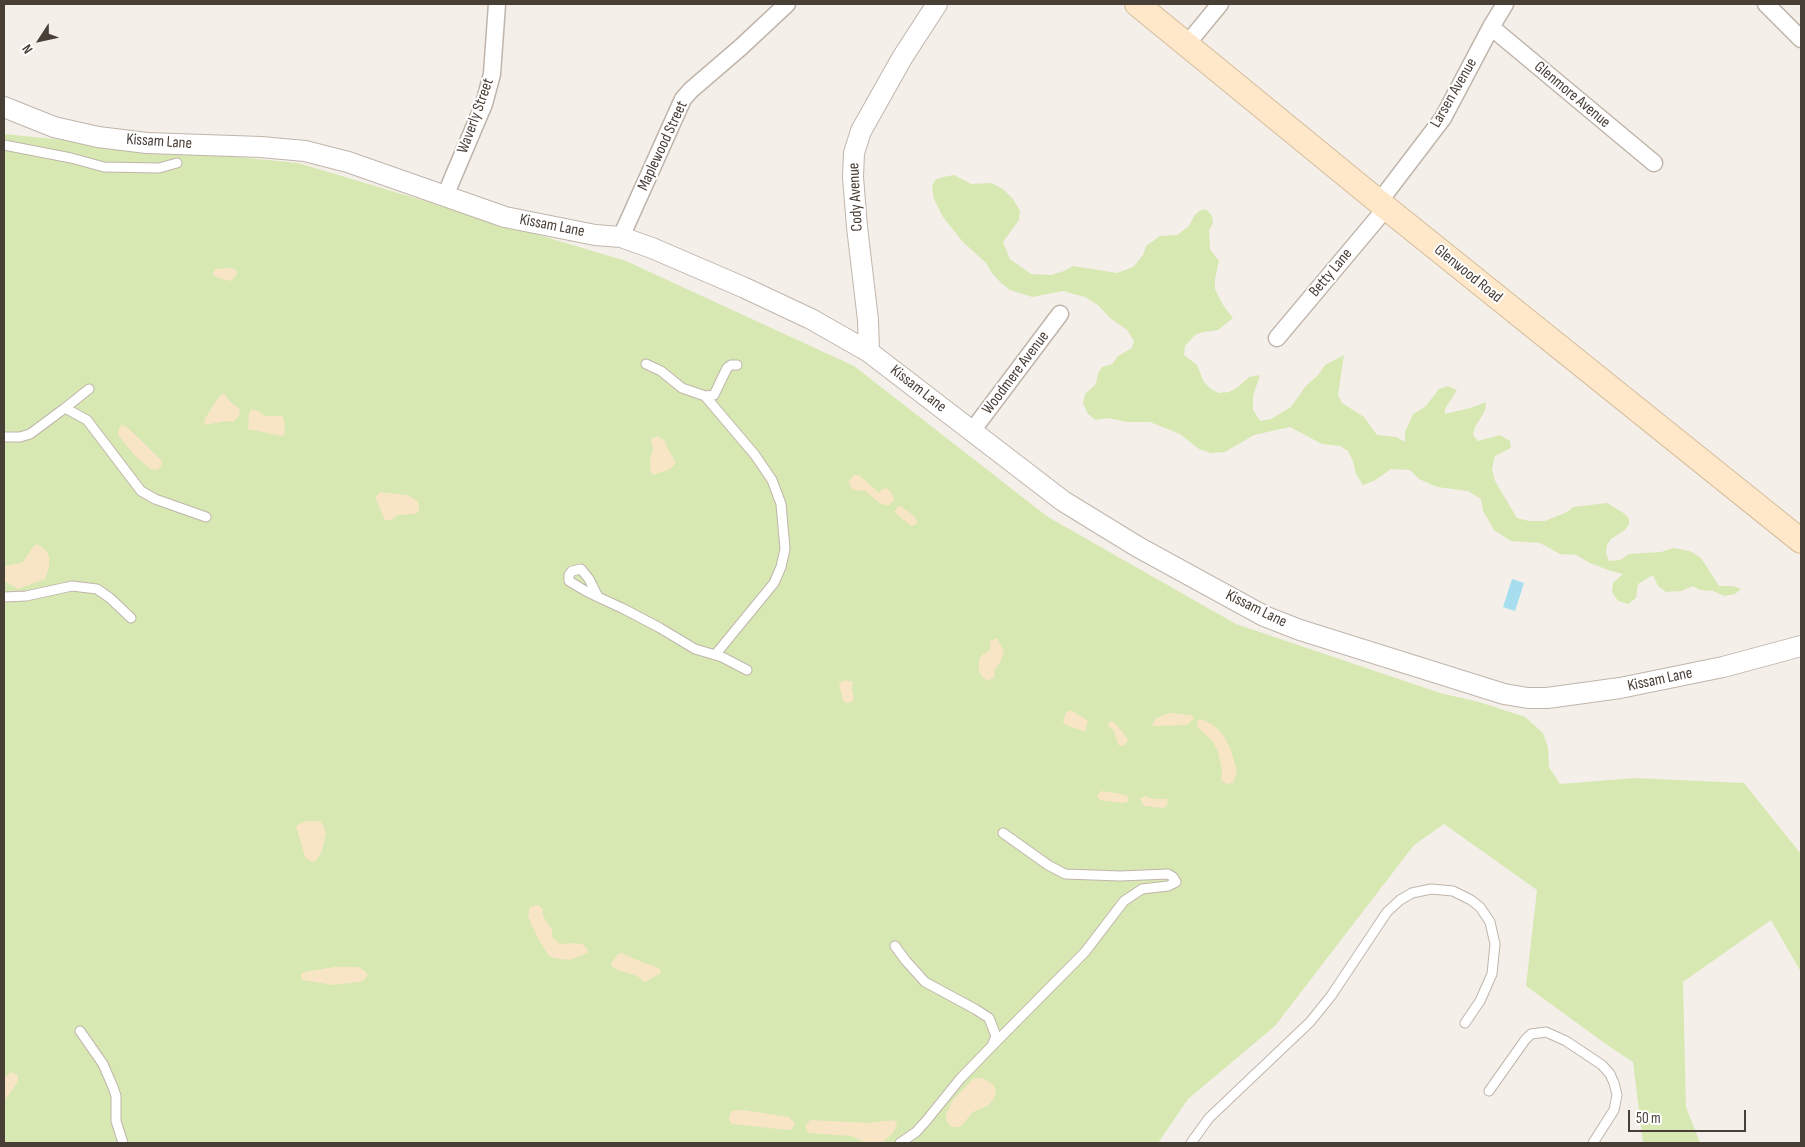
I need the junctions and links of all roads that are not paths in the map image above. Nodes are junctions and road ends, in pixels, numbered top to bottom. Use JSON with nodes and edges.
{"nodes":[{"id":1,"x":497,"y":4,"type":"edge"},
{"id":2,"x":787,"y":4,"type":"edge"},
{"id":3,"x":937,"y":4,"type":"edge"},
{"id":4,"x":1137,"y":4,"type":"edge"},
{"id":5,"x":1220,"y":4,"type":"edge"},
{"id":6,"x":1505,"y":4,"type":"edge"},
{"id":7,"x":1766,"y":4,"type":"edge"},
{"id":8,"x":1491,"y":27,"type":"junction"},
{"id":9,"x":1801,"y":39,"type":"edge"},
{"id":10,"x":1186,"y":44,"type":"junction"},
{"id":11,"x":4,"y":107,"type":"edge"},
{"id":12,"x":4,"y":144,"type":"edge"},
{"id":13,"x":177,"y":163,"type":"dead end"},
{"id":14,"x":1654,"y":163,"type":"dead end"},
{"id":15,"x":445,"y":196,"type":"junction"},
{"id":16,"x":1382,"y":205,"type":"junction"},
{"id":17,"x":621,"y":238,"type":"junction"},
{"id":18,"x":1060,"y":314,"type":"dead end"},
{"id":19,"x":1277,"y":338,"type":"dead end"},
{"id":20,"x":869,"y":352,"type":"junction"},
{"id":21,"x":646,"y":364,"type":"dead end"},
{"id":22,"x":737,"y":365,"type":"dead end"},
{"id":23,"x":89,"y":389,"type":"dead end"},
{"id":24,"x":705,"y":396,"type":"junction"},
{"id":25,"x":65,"y":408,"type":"junction"},
{"id":26,"x":972,"y":431,"type":"junction"},
{"id":27,"x":4,"y":437,"type":"edge"},
{"id":28,"x":206,"y":517,"type":"dead end"},
{"id":29,"x":1801,"y":541,"type":"edge"},
{"id":30,"x":4,"y":597,"type":"edge"},
{"id":31,"x":598,"y":597,"type":"dead end"},
{"id":32,"x":132,"y":618,"type":"dead end"},
{"id":33,"x":1801,"y":646,"type":"edge"},
{"id":34,"x":715,"y":655,"type":"junction"},
{"id":35,"x":747,"y":670,"type":"dead end"},
{"id":36,"x":1003,"y":834,"type":"dead end"},
{"id":37,"x":895,"y":946,"type":"dead end"},
{"id":38,"x":1465,"y":1023,"type":"dead end"},
{"id":39,"x":80,"y":1031,"type":"dead end"},
{"id":40,"x":992,"y":1046,"type":"junction"},
{"id":41,"x":1489,"y":1091,"type":"dead end"},
{"id":42,"x":123,"y":1143,"type":"edge"},
{"id":43,"x":900,"y":1143,"type":"edge"},
{"id":44,"x":1191,"y":1143,"type":"edge"},
{"id":45,"x":1594,"y":1143,"type":"edge"}],
"edges":[{"from":1,"to":15,"type":"street","name":"Waverly Street"},
{"from":2,"to":17,"type":"street","name":"Maplewood Street"},
{"from":3,"to":20,"type":"street","name":"Cody Avenue"},
{"from":4,"to":10,"type":"main road","name":"Glenwood Road"},
{"from":5,"to":10,"type":"street"},
{"from":6,"to":8,"type":"street","name":"Larsen Avenue"},
{"from":7,"to":9,"type":"street"},
{"from":8,"to":14,"type":"street","name":"Glenmore Avenue"},
{"from":8,"to":16,"type":"street","name":"Larsen Avenue"},
{"from":10,"to":16,"type":"main road","name":"Glenwood Road"},
{"from":11,"to":15,"type":"street","name":"Kissam Lane"},
{"from":12,"to":13,"type":"lane"},
{"from":15,"to":17,"type":"street","name":"Kissam Lane"},
{"from":16,"to":19,"type":"street","name":"Betty Lane"},
{"from":16,"to":29,"type":"main road","name":"Glenwood Road"},
{"from":17,"to":20,"type":"street","name":"Kissam Lane"},
{"from":18,"to":26,"type":"street","name":"Woodmere Avenue"},
{"from":20,"to":26,"type":"street","name":"Kissam Lane"},
{"from":21,"to":24,"type":"lane"},
{"from":22,"to":24,"type":"lane"},
{"from":23,"to":25,"type":"lane"},
{"from":24,"to":34,"type":"lane"},
{"from":25,"to":27,"type":"lane"},
{"from":25,"to":28,"type":"lane"},
{"from":26,"to":33,"type":"street","name":"Kissam Lane"},
{"from":30,"to":32,"type":"lane"},
{"from":31,"to":34,"type":"lane"},
{"from":34,"to":35,"type":"lane"},
{"from":36,"to":40,"type":"lane"},
{"from":37,"to":40,"type":"lane"},
{"from":38,"to":44,"type":"lane"},
{"from":39,"to":42,"type":"lane"},
{"from":40,"to":43,"type":"lane"},
{"from":41,"to":45,"type":"lane"}]}
